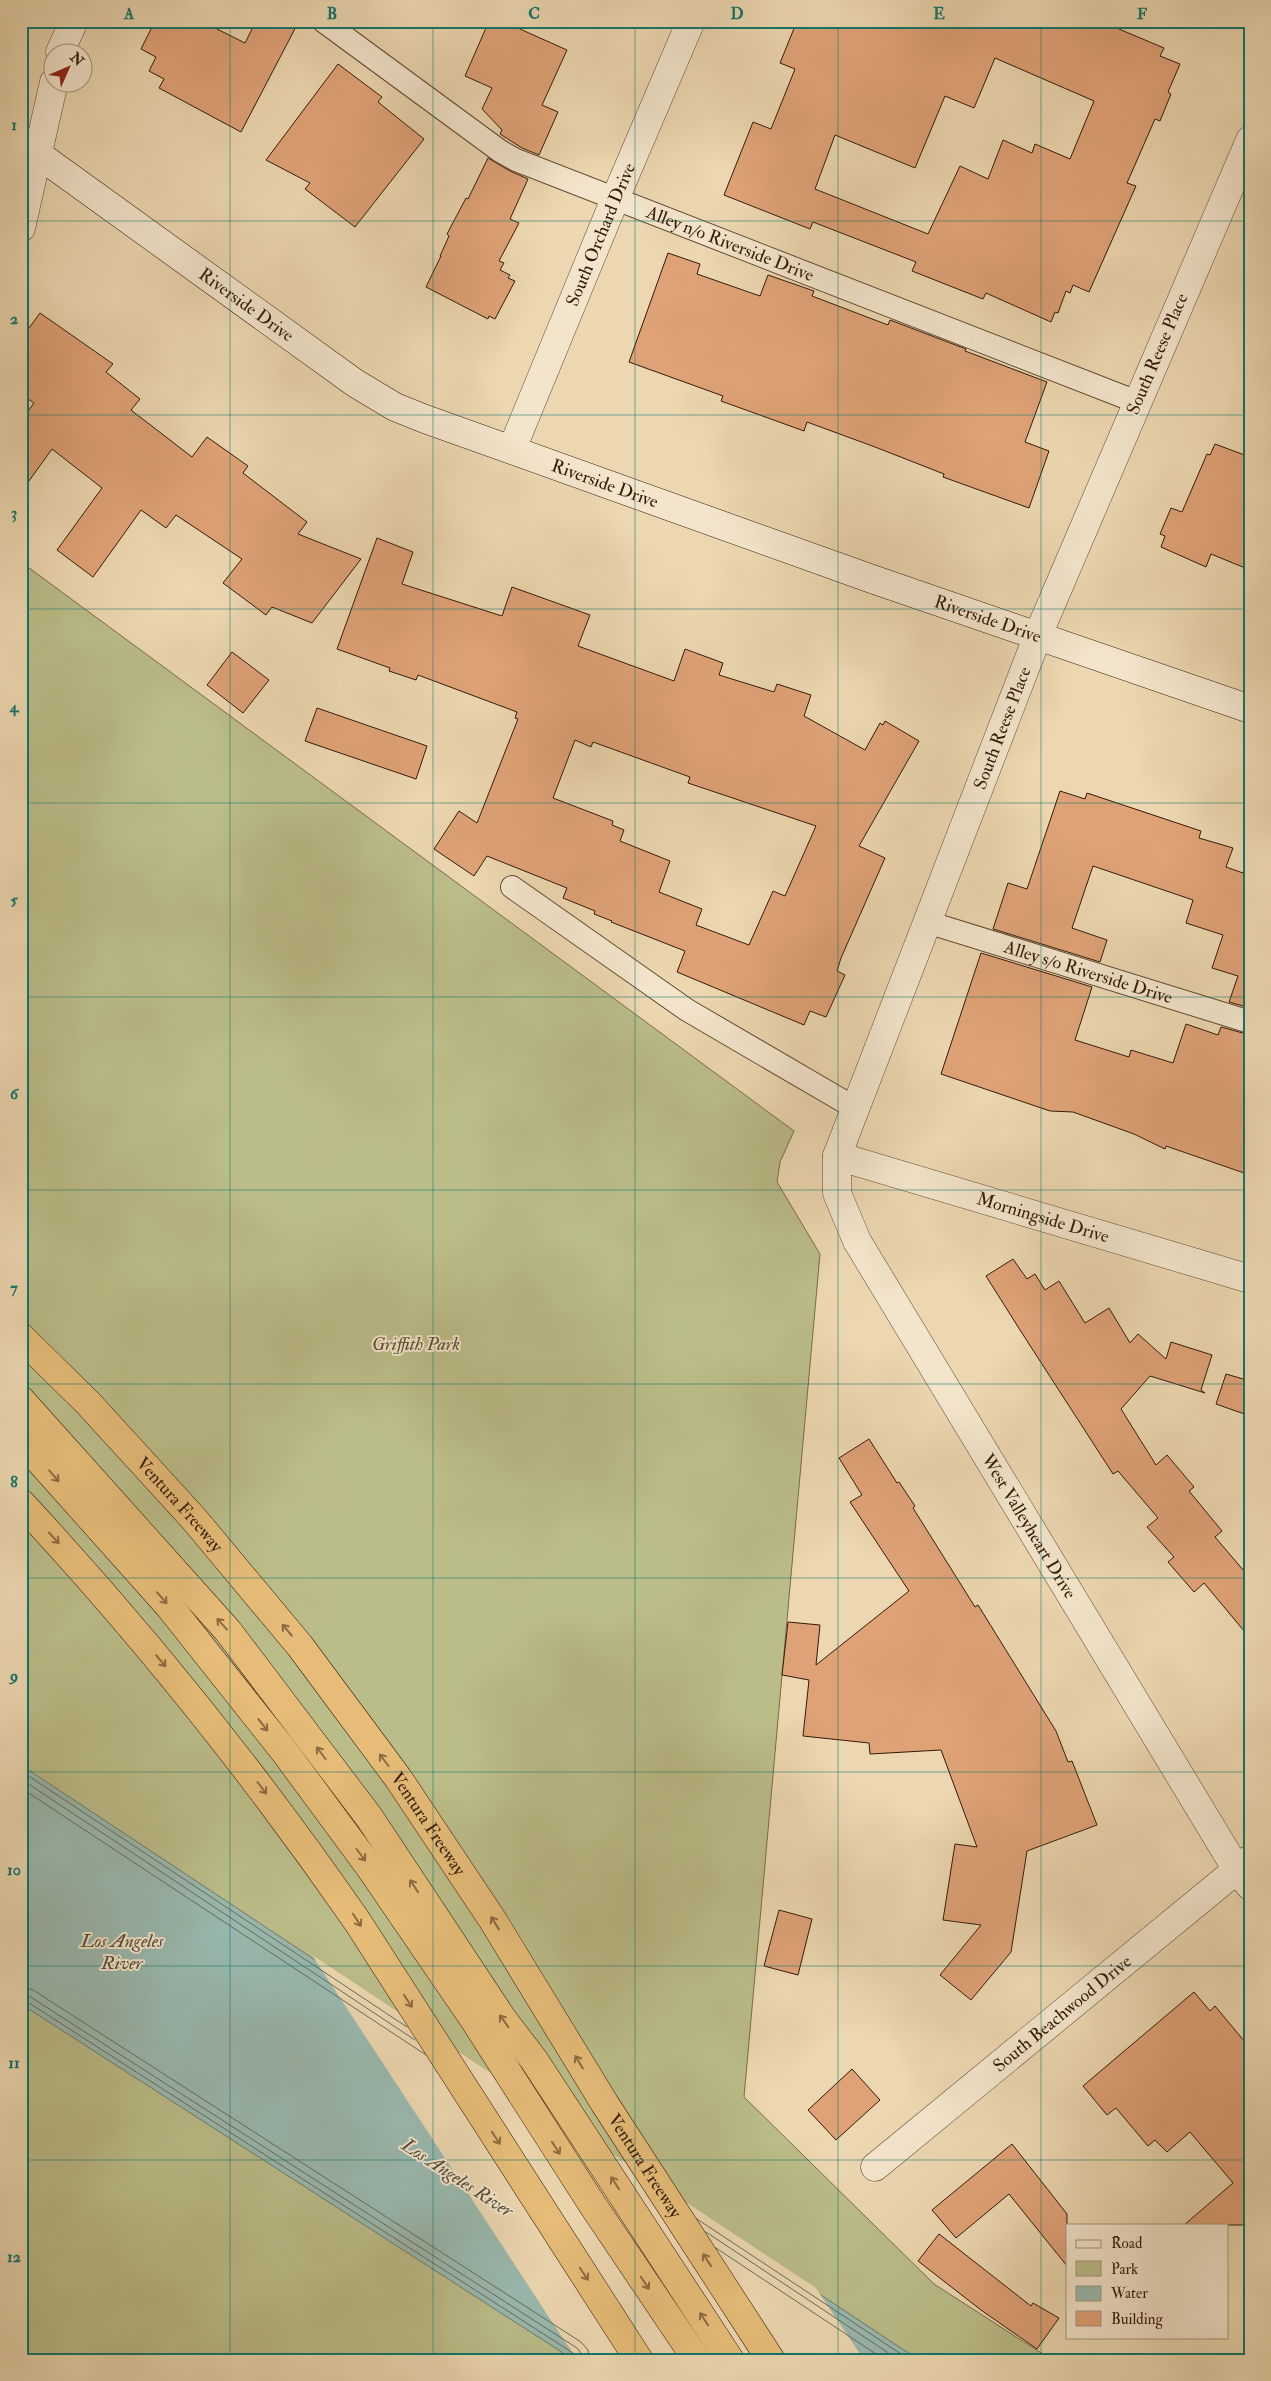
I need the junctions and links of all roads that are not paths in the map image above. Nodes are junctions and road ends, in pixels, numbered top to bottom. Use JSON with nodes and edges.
{"nodes":[{"id":1,"x":74,"y":21,"type":"edge"},
{"id":2,"x":323,"y":21,"type":"edge"},
{"id":3,"x":691,"y":21,"type":"edge"},
{"id":4,"x":65,"y":42,"type":"edge"},
{"id":5,"x":50,"y":92,"type":"edge"},
{"id":6,"x":1250,"y":140,"type":"edge"},
{"id":7,"x":29,"y":147,"type":"edge"},
{"id":8,"x":615,"y":198,"type":"junction"},
{"id":9,"x":21,"y":228,"type":"edge"},
{"id":10,"x":1137,"y":402,"type":"junction"},
{"id":11,"x":512,"y":449,"type":"junction"},
{"id":12,"x":1038,"y":635,"type":"junction"},
{"id":13,"x":1250,"y":709,"type":"edge"},
{"id":14,"x":512,"y":886,"type":"dead end"},
{"id":15,"x":927,"y":922,"type":"junction"},
{"id":16,"x":1250,"y":1022,"type":"edge"},
{"id":17,"x":855,"y":1108,"type":"junction"},
{"id":18,"x":837,"y":1156,"type":"junction"},
{"id":19,"x":1250,"y":1279,"type":"edge"},
{"id":20,"x":21,"y":1337,"type":"edge"},
{"id":21,"x":21,"y":1400,"type":"edge"},
{"id":22,"x":21,"y":1440,"type":"edge"},
{"id":23,"x":21,"y":1503,"type":"edge"},
{"id":24,"x":1246,"y":1872,"type":"edge"},
{"id":25,"x":875,"y":2167,"type":"dead end"},
{"id":26,"x":639,"y":2360,"type":"edge"},
{"id":27,"x":696,"y":2360,"type":"edge"},
{"id":28,"x":730,"y":2360,"type":"edge"},
{"id":29,"x":771,"y":2360,"type":"edge"}],
"edges":[{"from":1,"to":4,"type":"street"},
{"from":2,"to":8,"type":"lane","name":"Alley n/o Riverside Drive"},
{"from":3,"to":8,"type":"street","name":"South Orchard Drive"},
{"from":5,"to":7,"type":"street"},
{"from":6,"to":10,"type":"street","name":"South Reese Place"},
{"from":7,"to":9,"type":"street"},
{"from":7,"to":11,"type":"street","name":"Riverside Drive"},
{"from":8,"to":10,"type":"lane","name":"Alley n/o Riverside Drive"},
{"from":8,"to":11,"type":"street","name":"South Orchard Drive"},
{"from":10,"to":12,"type":"street","name":"South Reese Place"},
{"from":11,"to":12,"type":"street","name":"Riverside Drive"},
{"from":12,"to":13,"type":"street","name":"Riverside Drive"},
{"from":12,"to":15,"type":"street","name":"South Reese Place"},
{"from":14,"to":17,"type":"lane"},
{"from":15,"to":16,"type":"lane","name":"Alley s/o Riverside Drive"},
{"from":15,"to":17,"type":"street","name":"South Reese Place"},
{"from":17,"to":18,"type":"street","name":"South Reese Place"},
{"from":18,"to":19,"type":"street","name":"Morningside Drive"},
{"from":18,"to":24,"type":"street","name":"West Valleyheart Drive"},
{"from":29,"to":20,"type":"highway","name":"Ventura Freeway","one_way":true},
{"from":28,"to":21,"type":"highway","one_way":true},
{"from":22,"to":27,"type":"highway","one_way":true},
{"from":23,"to":26,"type":"highway","one_way":true},
{"from":24,"to":25,"type":"street","name":"South Beachwood Drive"}]}
